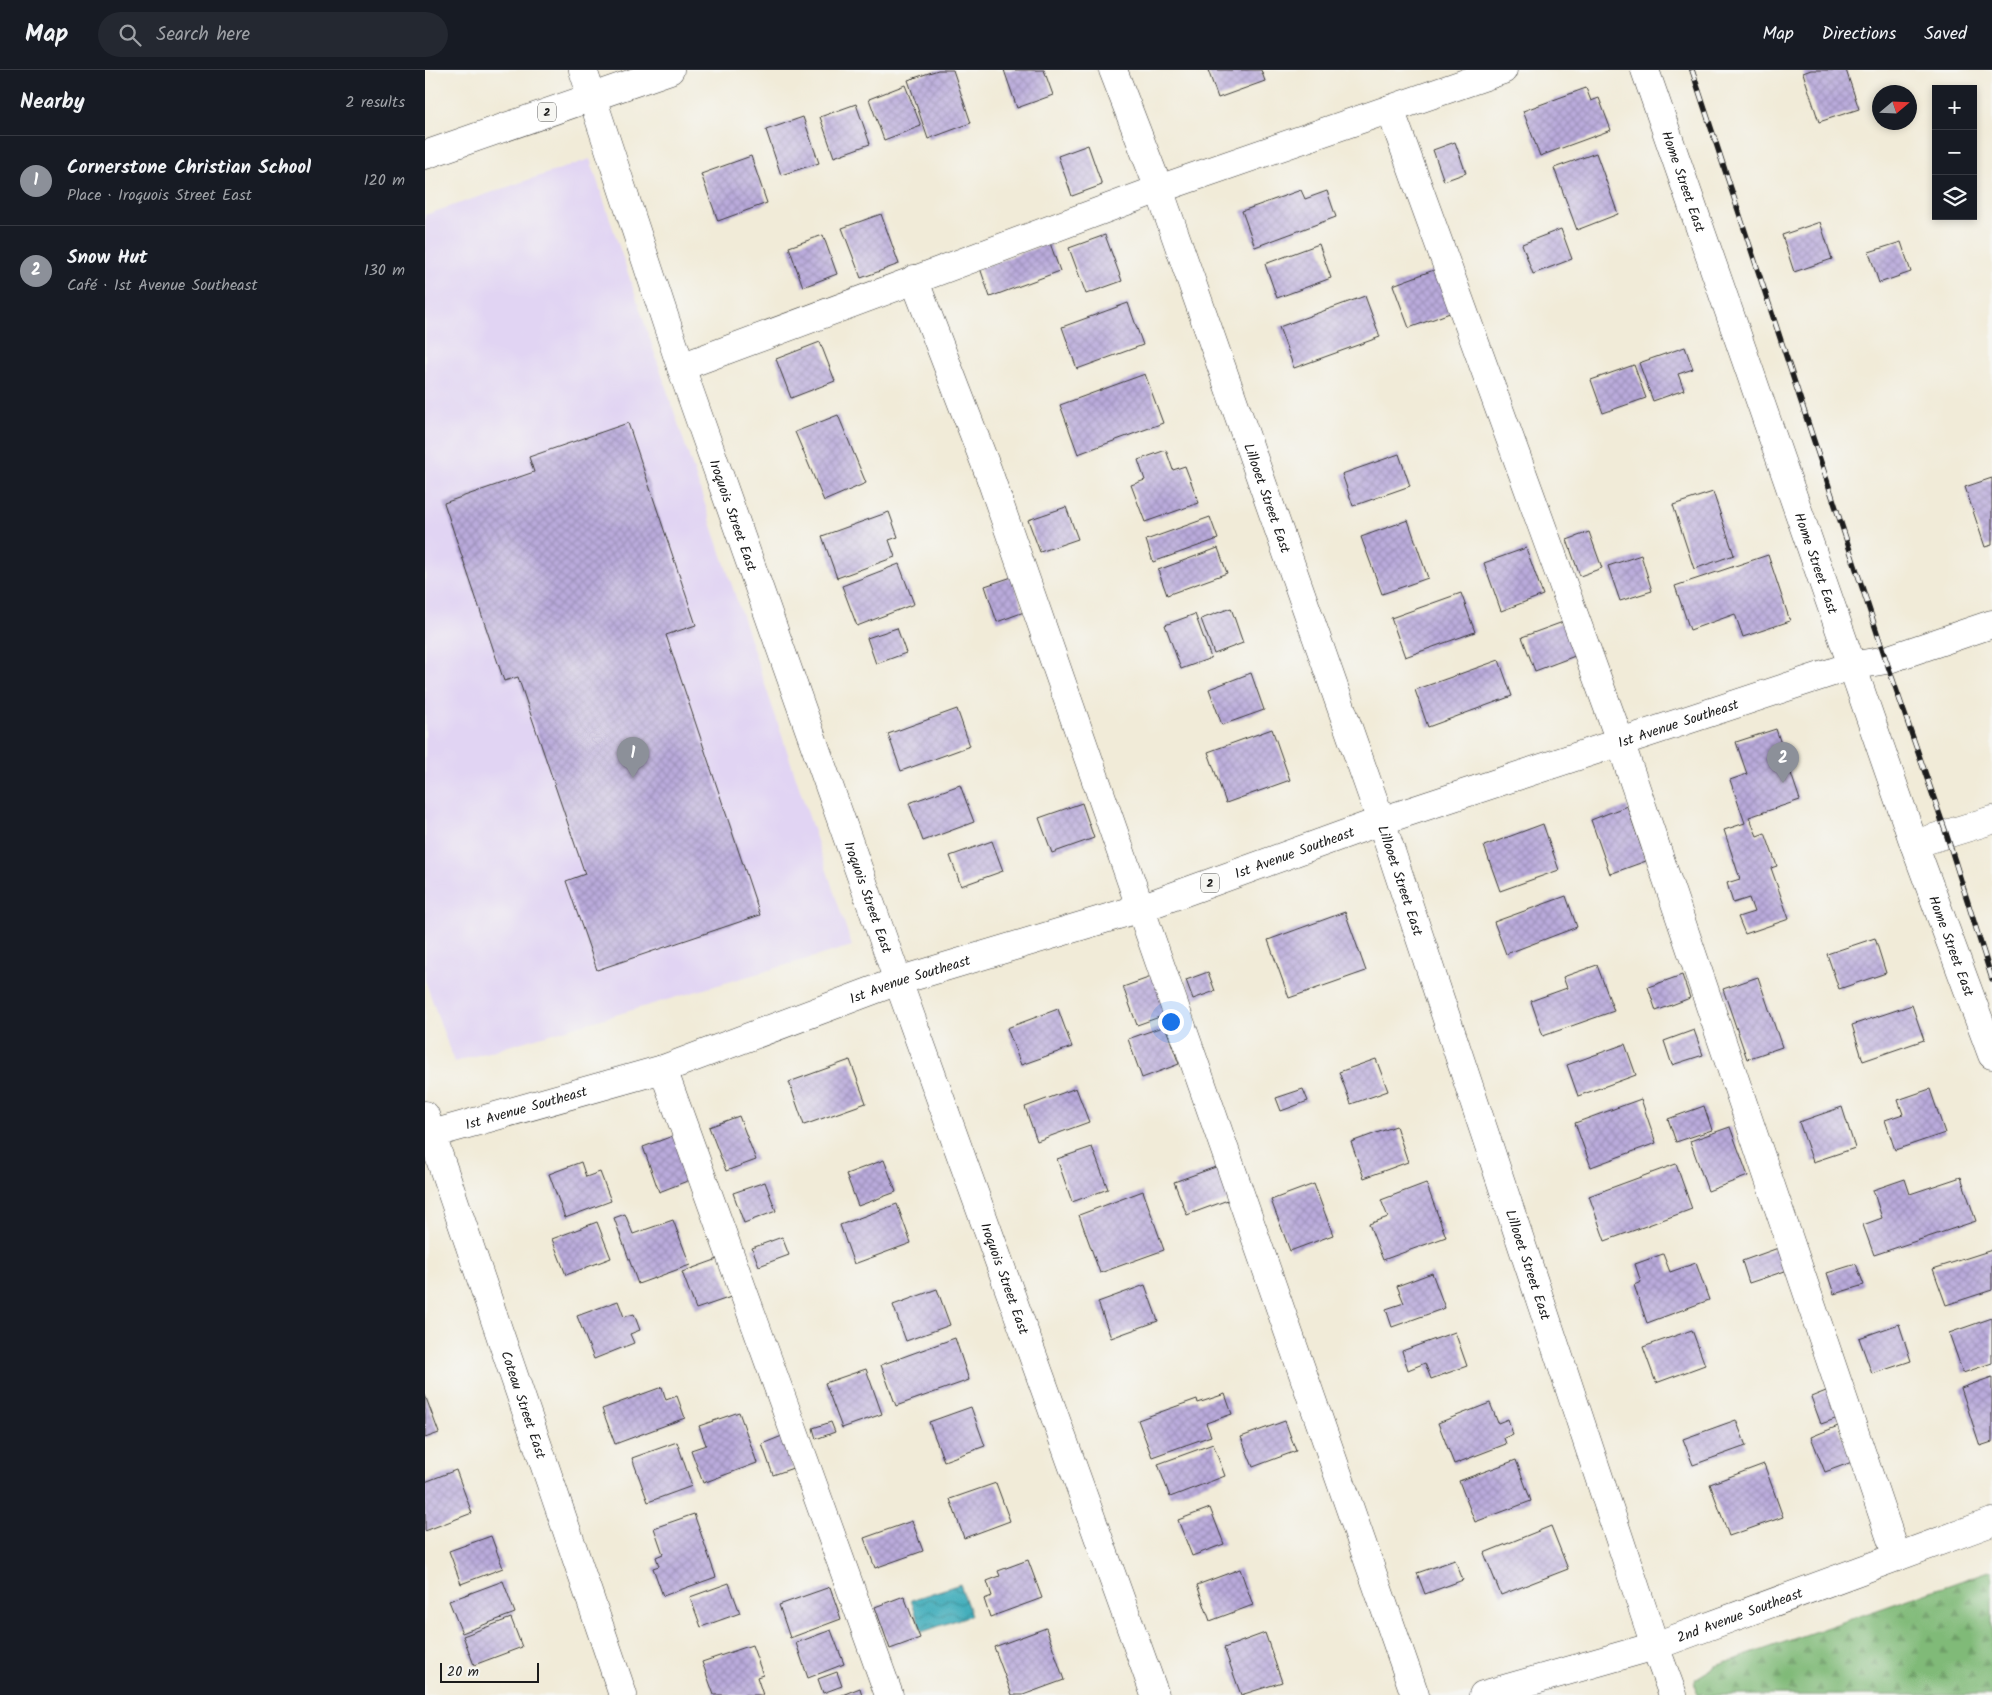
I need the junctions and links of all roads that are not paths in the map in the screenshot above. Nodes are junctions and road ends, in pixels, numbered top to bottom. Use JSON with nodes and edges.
{"nodes":[{"id":1,"x":583,"y":70,"type":"edge"},
{"id":2,"x":670,"y":70,"type":"edge"},
{"id":3,"x":1113,"y":70,"type":"edge"},
{"id":4,"x":1503,"y":70,"type":"edge"},
{"id":5,"x":1645,"y":70,"type":"edge"},
{"id":6,"x":592,"y":97,"type":"junction"},
{"id":7,"x":1390,"y":109,"type":"junction"},
{"id":8,"x":425,"y":155,"type":"edge"},
{"id":9,"x":1159,"y":189,"type":"junction"},
{"id":10,"x":914,"y":279,"type":"junction"},
{"id":11,"x":681,"y":367,"type":"junction"},
{"id":12,"x":1992,"y":624,"type":"edge"},
{"id":13,"x":1851,"y":666,"type":"junction"},
{"id":14,"x":1620,"y":741,"type":"junction"},
{"id":15,"x":1992,"y":820,"type":"edge"},
{"id":16,"x":1381,"y":821,"type":"junction"},
{"id":17,"x":1913,"y":844,"type":"junction"},
{"id":18,"x":1141,"y":908,"type":"junction"},
{"id":19,"x":899,"y":981,"type":"junction"},
{"id":20,"x":1992,"y":1054,"type":"edge"},
{"id":21,"x":663,"y":1069,"type":"junction"},
{"id":22,"x":427,"y":1128,"type":"edge"},
{"id":23,"x":1992,"y":1522,"type":"edge"},
{"id":24,"x":1897,"y":1557,"type":"junction"},
{"id":25,"x":1655,"y":1646,"type":"junction"},
{"id":26,"x":623,"y":1695,"type":"edge"},
{"id":27,"x":889,"y":1695,"type":"edge"},
{"id":28,"x":1155,"y":1695,"type":"edge"},
{"id":29,"x":1415,"y":1695,"type":"edge"},
{"id":30,"x":1483,"y":1695,"type":"edge"},
{"id":31,"x":1673,"y":1695,"type":"edge"}],
"edges":[{"from":1,"to":6,"type":"street","name":"Iroquois Street East"},
{"from":2,"to":6,"type":"street","number":"2"},
{"from":3,"to":9,"type":"street","name":"Lillooet Street East"},
{"from":4,"to":7,"type":"street"},
{"from":5,"to":13,"type":"street","name":"Home Street East"},
{"from":6,"to":8,"type":"street","number":"2"},
{"from":6,"to":11,"type":"street","name":"Iroquois Street East"},
{"from":7,"to":9,"type":"street"},
{"from":7,"to":14,"type":"street"},
{"from":9,"to":10,"type":"street"},
{"from":9,"to":16,"type":"street","name":"Lillooet Street East"},
{"from":10,"to":11,"type":"street"},
{"from":10,"to":18,"type":"street"},
{"from":11,"to":19,"type":"street","name":"Iroquois Street East"},
{"from":12,"to":13,"type":"street","name":"1st Avenue Southeast","number":"2"},
{"from":13,"to":14,"type":"street","name":"1st Avenue Southeast","number":"2"},
{"from":13,"to":17,"type":"street","name":"Home Street East"},
{"from":14,"to":16,"type":"street","name":"1st Avenue Southeast","number":"2"},
{"from":14,"to":24,"type":"street"},
{"from":15,"to":17,"type":"street"},
{"from":16,"to":18,"type":"street","name":"1st Avenue Southeast","number":"2"},
{"from":16,"to":25,"type":"street","name":"Lillooet Street East"},
{"from":17,"to":20,"type":"street","name":"Home Street East"},
{"from":18,"to":19,"type":"street","name":"1st Avenue Southeast","number":"2"},
{"from":18,"to":29,"type":"street"},
{"from":19,"to":21,"type":"street","name":"1st Avenue Southeast","number":"2"},
{"from":19,"to":28,"type":"street","name":"Iroquois Street East"},
{"from":21,"to":22,"type":"street","name":"1st Avenue Southeast","number":"2"},
{"from":21,"to":27,"type":"street"},
{"from":22,"to":26,"type":"street","name":"Coteau Street East"},
{"from":23,"to":24,"type":"street","name":"2nd Avenue Southeast"},
{"from":24,"to":25,"type":"street","name":"2nd Avenue Southeast"},
{"from":25,"to":30,"type":"street","name":"2nd Avenue Southeast"},
{"from":25,"to":31,"type":"street","name":"Lillooet Street East"}]}
